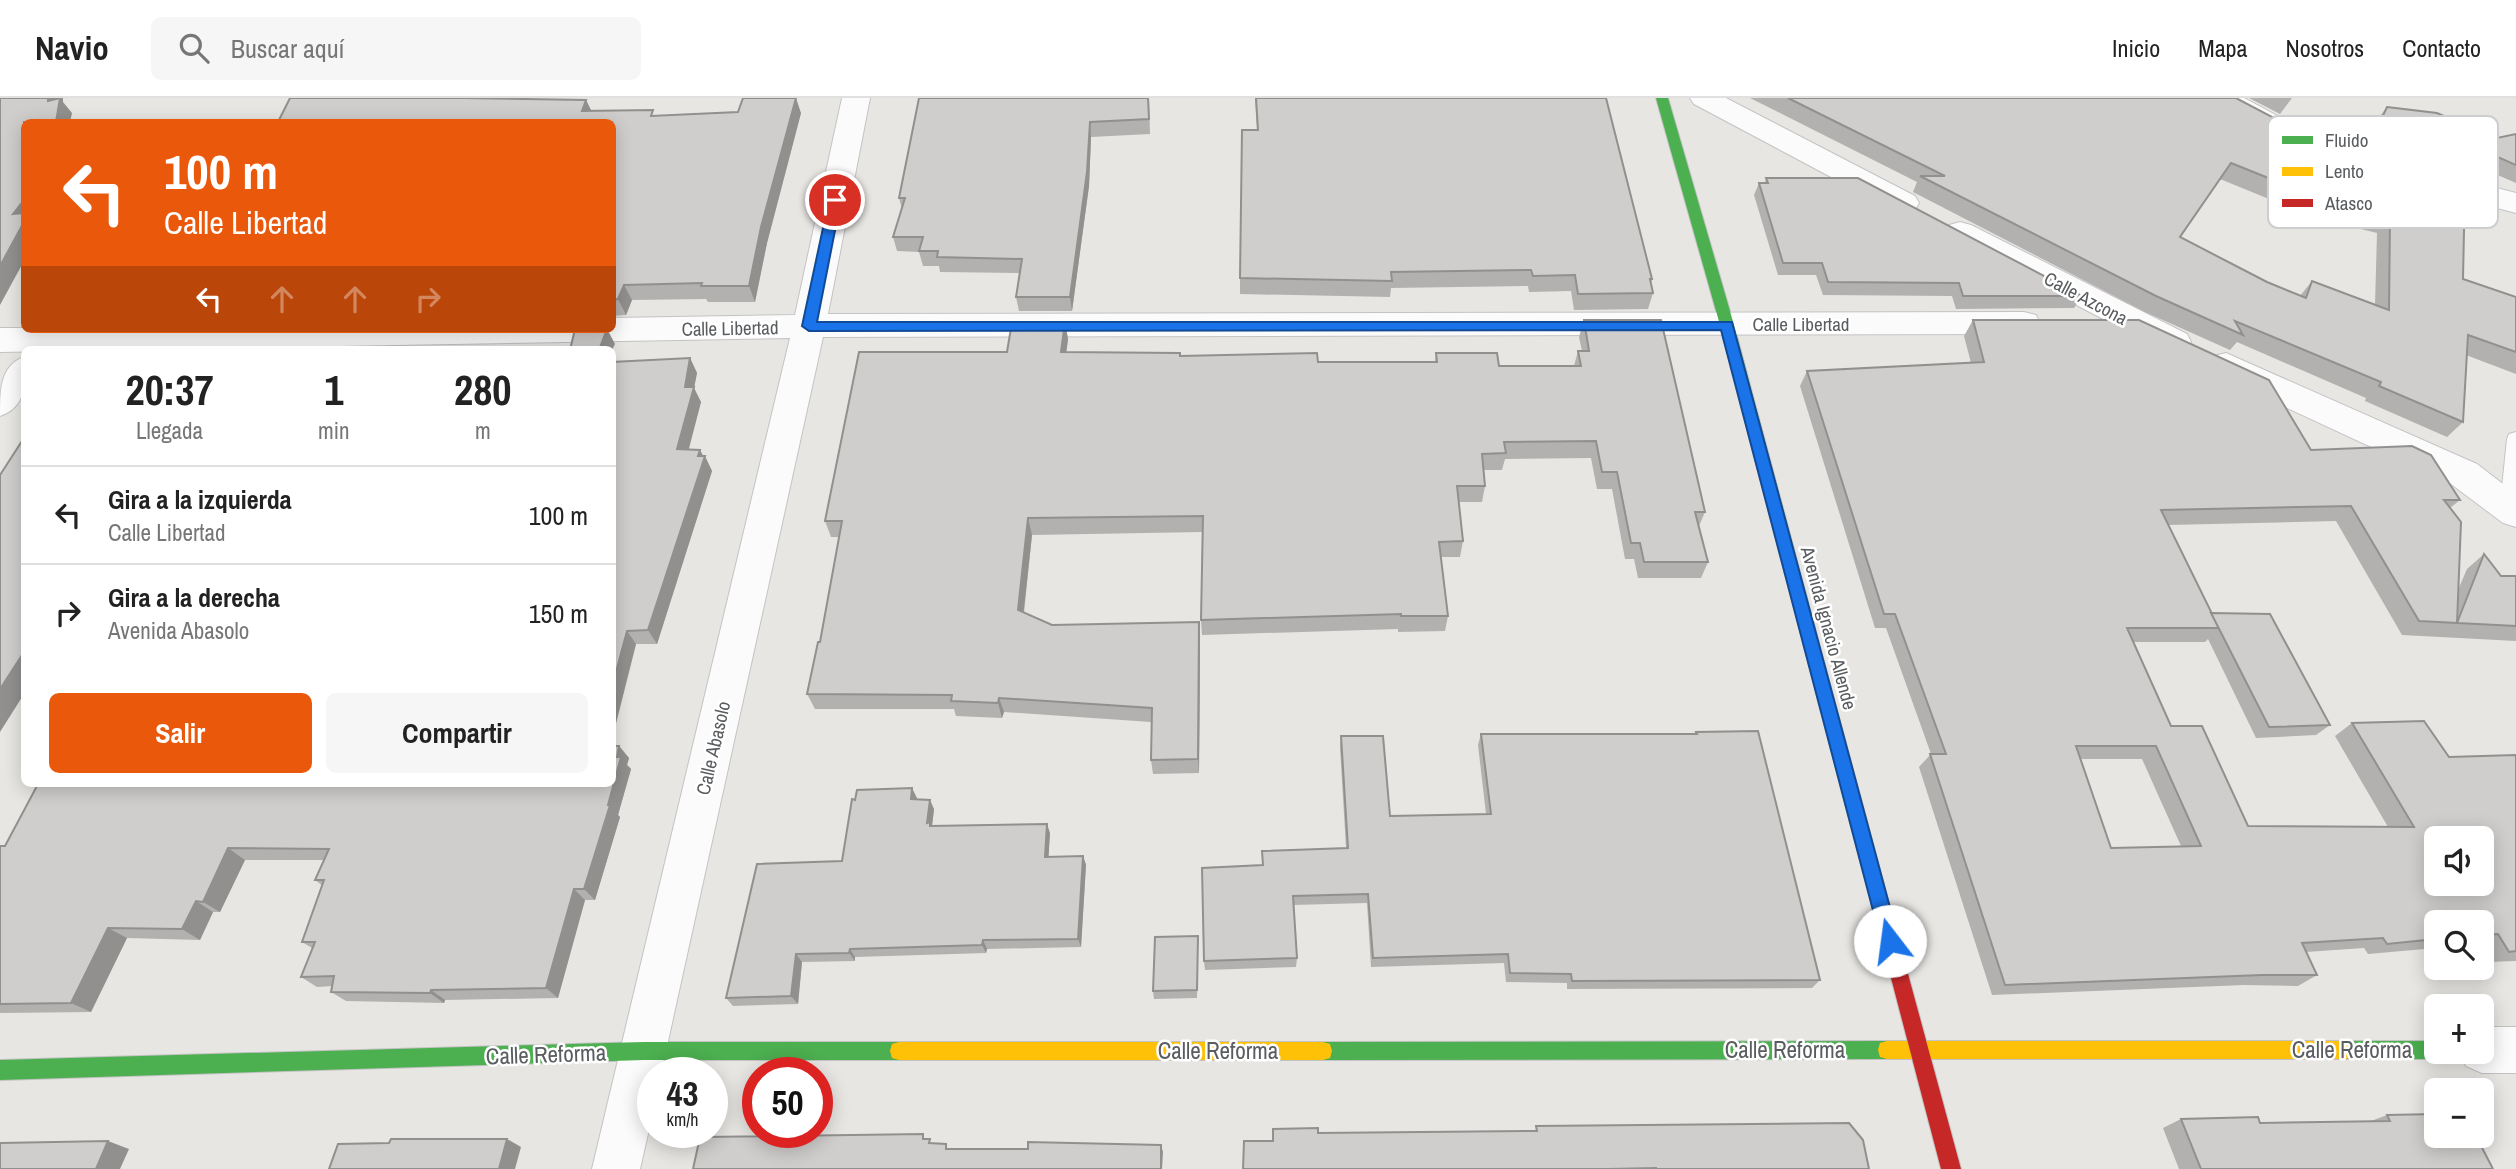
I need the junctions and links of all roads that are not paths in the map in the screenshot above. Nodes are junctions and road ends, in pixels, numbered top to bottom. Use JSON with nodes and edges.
{"nodes":[{"id":1,"x":856,"y":98,"type":"edge"},
{"id":2,"x":1662,"y":98,"type":"edge"},
{"id":3,"x":1704,"y":98,"type":"edge"},
{"id":4,"x":2222,"y":98,"type":"edge"},
{"id":5,"x":2268,"y":122,"type":"edge"},
{"id":6,"x":2498,"y":198,"type":"edge"},
{"id":7,"x":2516,"y":203,"type":"edge"},
{"id":8,"x":2132,"y":322,"type":"junction"},
{"id":9,"x":1727,"y":325,"type":"junction"},
{"id":10,"x":809,"y":326,"type":"junction"},
{"id":11,"x":616,"y":330,"type":"edge"},
{"id":12,"x":427,"y":333,"type":"edge"},
{"id":13,"x":0,"y":340,"type":"edge"},
{"id":14,"x":45,"y":340,"type":"edge"},
{"id":15,"x":21,"y":373,"type":"edge"},
{"id":16,"x":0,"y":402,"type":"edge"},
{"id":17,"x":2516,"y":439,"type":"edge"},
{"id":18,"x":2514,"y":509,"type":"edge"},
{"id":19,"x":1918,"y":1048,"type":"junction"},
{"id":20,"x":2424,"y":1050,"type":"edge"},
{"id":21,"x":2494,"y":1050,"type":"edge"},
{"id":22,"x":2516,"y":1050,"type":"edge"},
{"id":23,"x":644,"y":1051,"type":"junction"},
{"id":24,"x":0,"y":1070,"type":"edge"},
{"id":25,"x":616,"y":1169,"type":"edge"},
{"id":26,"x":1951,"y":1169,"type":"edge"}],
"edges":[{"from":1,"to":10,"type":"street","name":"Calle Abasolo"},
{"from":2,"to":9,"type":"street","name":"Avenida Ignacio Allende"},
{"from":3,"to":8,"type":"street","name":"Calle Azcona"},
{"from":4,"to":5,"type":"street"},
{"from":6,"to":7,"type":"street"},
{"from":8,"to":9,"type":"street","name":"Calle Libertad"},
{"from":8,"to":18,"type":"street","name":"Calle Azcona"},
{"from":9,"to":10,"type":"street","name":"Calle Libertad"},
{"from":9,"to":19,"type":"street","name":"Avenida Ignacio Allende"},
{"from":10,"to":11,"type":"street","name":"Calle Libertad"},
{"from":10,"to":23,"type":"street","name":"Calle Abasolo"},
{"from":12,"to":14,"type":"street","name":"Calle Libertad"},
{"from":13,"to":14,"type":"street","name":"Calle Libertad"},
{"from":15,"to":16,"type":"street"},
{"from":17,"to":18,"type":"lane"},
{"from":19,"to":20,"type":"street","name":"Calle Reforma"},
{"from":19,"to":23,"type":"street","name":"Calle Reforma"},
{"from":19,"to":26,"type":"street","name":"Avenida Ignacio Allende"},
{"from":21,"to":22,"type":"street"},
{"from":23,"to":24,"type":"street","name":"Calle Reforma"},
{"from":23,"to":25,"type":"street","name":"Calle Abasolo"}]}
